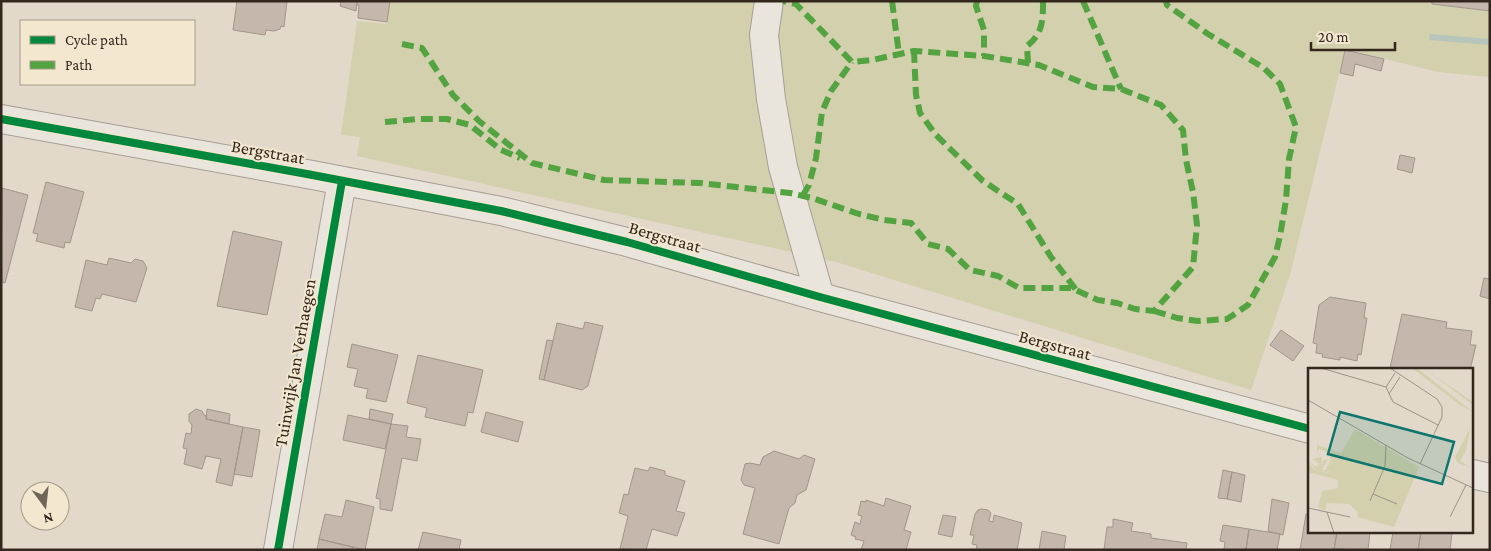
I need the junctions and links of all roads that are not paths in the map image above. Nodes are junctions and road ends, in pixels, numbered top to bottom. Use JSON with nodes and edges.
{"nodes":[{"id":1,"x":769,"y":1,"type":"edge"},
{"id":2,"x":1,"y":119,"type":"edge"},
{"id":3,"x":342,"y":181,"type":"junction"},
{"id":4,"x":820,"y":297,"type":"junction"},
{"id":5,"x":1308,"y":429,"type":"edge"},
{"id":6,"x":1474,"y":474,"type":"edge"},
{"id":7,"x":1490,"y":478,"type":"edge"},
{"id":8,"x":278,"y":550,"type":"edge"}],
"edges":[{"from":1,"to":4,"type":"street"},
{"from":2,"to":3,"type":"street","name":"Bergstraat"},
{"from":3,"to":4,"type":"street","name":"Bergstraat"},
{"from":3,"to":8,"type":"street","name":"Tuinwijk Jan Verhaegen"},
{"from":4,"to":5,"type":"street","name":"Bergstraat"},
{"from":6,"to":7,"type":"street"}]}
